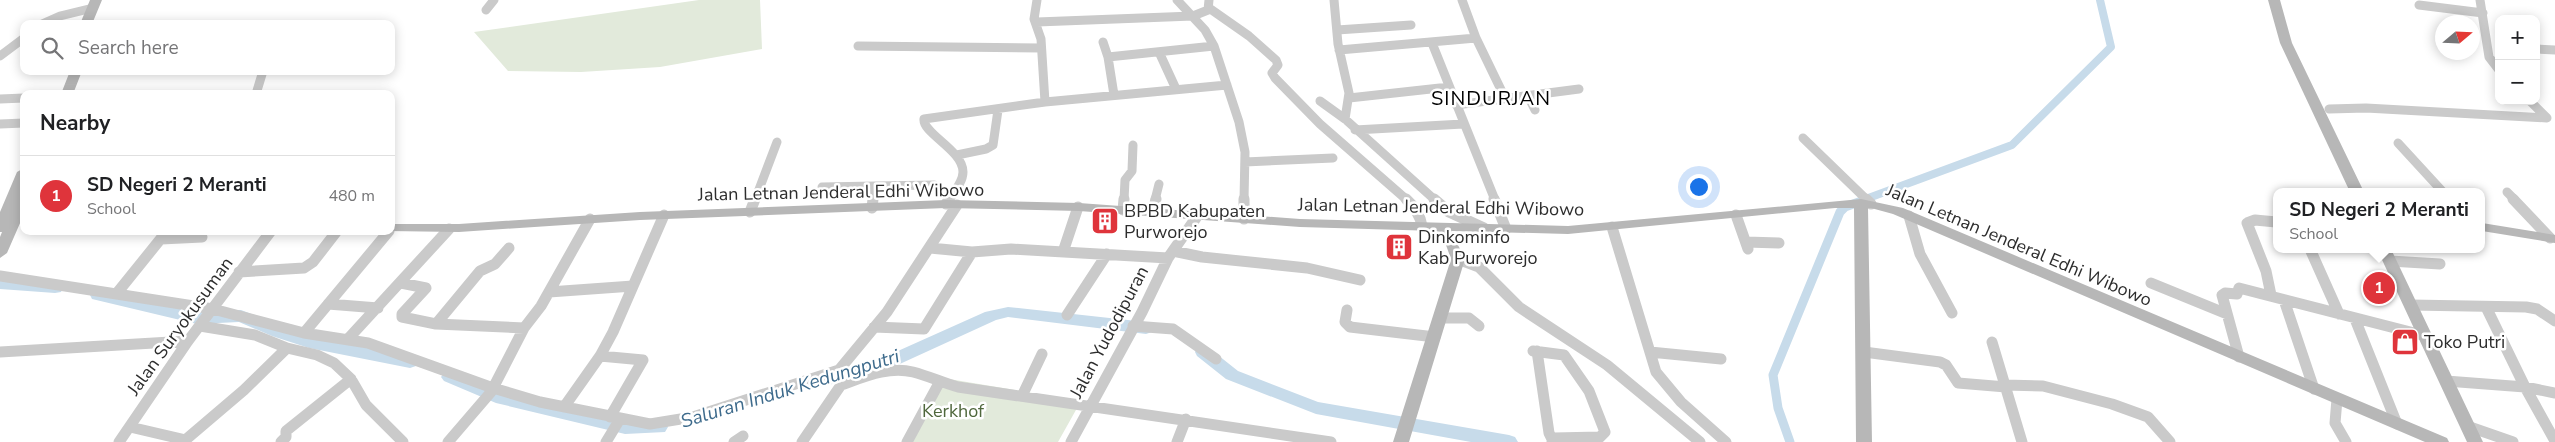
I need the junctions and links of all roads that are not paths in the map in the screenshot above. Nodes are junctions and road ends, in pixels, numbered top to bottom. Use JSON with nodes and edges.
{"nodes":[{"id":1,"x":104,"y":0,"type":"edge"},
{"id":2,"x":494,"y":0,"type":"edge"},
{"id":3,"x":1037,"y":0,"type":"edge"},
{"id":4,"x":1177,"y":0,"type":"edge"},
{"id":5,"x":1334,"y":0,"type":"edge"},
{"id":6,"x":1462,"y":0,"type":"edge"},
{"id":7,"x":2274,"y":0,"type":"edge"},
{"id":8,"x":2480,"y":0,"type":"edge"},
{"id":9,"x":94,"y":4,"type":"edge"},
{"id":10,"x":1209,"y":4,"type":"edge"},
{"id":11,"x":2419,"y":5,"type":"dead end"},
{"id":12,"x":486,"y":10,"type":"dead end"},
{"id":13,"x":2482,"y":13,"type":"junction"},
{"id":14,"x":1193,"y":16,"type":"junction"},
{"id":15,"x":51,"y":20,"type":"edge"},
{"id":16,"x":91,"y":20,"type":"edge"},
{"id":17,"x":93,"y":20,"type":"edge"},
{"id":18,"x":1037,"y":22,"type":"junction"},
{"id":19,"x":1412,"y":24,"type":"dead end"},
{"id":20,"x":1337,"y":30,"type":"junction"},
{"id":21,"x":1476,"y":38,"type":"junction"},
{"id":22,"x":20,"y":41,"type":"edge"},
{"id":23,"x":1103,"y":42,"type":"dead end"},
{"id":24,"x":1432,"y":43,"type":"junction"},
{"id":25,"x":2489,"y":45,"type":"junction"},
{"id":26,"x":858,"y":46,"type":"dead end"},
{"id":27,"x":1214,"y":46,"type":"junction"},
{"id":28,"x":2495,"y":46,"type":"edge"},
{"id":29,"x":1041,"y":48,"type":"junction"},
{"id":30,"x":2540,"y":49,"type":"edge"},
{"id":31,"x":1338,"y":50,"type":"junction"},
{"id":32,"x":2555,"y":50,"type":"edge"},
{"id":33,"x":1159,"y":52,"type":"junction"},
{"id":34,"x":0,"y":56,"type":"edge"},
{"id":35,"x":1108,"y":57,"type":"junction"},
{"id":36,"x":2495,"y":65,"type":"edge"},
{"id":37,"x":64,"y":75,"type":"edge"},
{"id":38,"x":74,"y":75,"type":"edge"},
{"id":39,"x":262,"y":75,"type":"edge"},
{"id":40,"x":1227,"y":85,"type":"junction"},
{"id":41,"x":1449,"y":87,"type":"junction"},
{"id":42,"x":1176,"y":89,"type":"junction"},
{"id":43,"x":1579,"y":89,"type":"dead end"},
{"id":44,"x":59,"y":90,"type":"edge"},
{"id":45,"x":69,"y":90,"type":"edge"},
{"id":46,"x":257,"y":90,"type":"edge"},
{"id":47,"x":1114,"y":95,"type":"junction"},
{"id":48,"x":1528,"y":96,"type":"junction"},
{"id":49,"x":20,"y":98,"type":"edge"},
{"id":50,"x":1349,"y":98,"type":"junction"},
{"id":51,"x":1505,"y":98,"type":"junction"},
{"id":52,"x":0,"y":99,"type":"edge"},
{"id":53,"x":1320,"y":101,"type":"dead end"},
{"id":54,"x":1045,"y":102,"type":"junction"},
{"id":55,"x":1456,"y":104,"type":"junction"},
{"id":56,"x":2534,"y":105,"type":"edge"},
{"id":57,"x":2329,"y":109,"type":"dead end"},
{"id":58,"x":998,"y":110,"type":"junction"},
{"id":59,"x":1535,"y":110,"type":"dead end"},
{"id":60,"x":1345,"y":118,"type":"junction"},
{"id":61,"x":2546,"y":118,"type":"junction"},
{"id":62,"x":20,"y":123,"type":"edge"},
{"id":63,"x":0,"y":124,"type":"edge"},
{"id":64,"x":1463,"y":124,"type":"junction"},
{"id":65,"x":2555,"y":124,"type":"edge"},
{"id":66,"x":1355,"y":130,"type":"junction"},
{"id":67,"x":1802,"y":138,"type":"dead end"},
{"id":68,"x":777,"y":142,"type":"dead end"},
{"id":69,"x":2398,"y":143,"type":"dead end"},
{"id":70,"x":1132,"y":145,"type":"dead end"},
{"id":71,"x":957,"y":156,"type":"junction"},
{"id":72,"x":1334,"y":158,"type":"dead end"},
{"id":73,"x":1245,"y":162,"type":"junction"},
{"id":74,"x":1159,"y":184,"type":"dead end"},
{"id":75,"x":20,"y":185,"type":"edge"},
{"id":76,"x":934,"y":185,"type":"dead end"},
{"id":77,"x":875,"y":186,"type":"junction"},
{"id":78,"x":822,"y":187,"type":"dead end"},
{"id":79,"x":2355,"y":188,"type":"edge"},
{"id":80,"x":2439,"y":188,"type":"edge"},
{"id":81,"x":2507,"y":192,"type":"dead end"},
{"id":82,"x":1860,"y":202,"type":"junction"},
{"id":83,"x":20,"y":203,"type":"edge"},
{"id":84,"x":952,"y":205,"type":"junction"},
{"id":85,"x":1078,"y":207,"type":"junction"},
{"id":86,"x":872,"y":208,"type":"junction"},
{"id":87,"x":1123,"y":210,"type":"junction"},
{"id":88,"x":1153,"y":211,"type":"junction"},
{"id":89,"x":750,"y":212,"type":"junction"},
{"id":90,"x":11,"y":215,"type":"edge"},
{"id":91,"x":664,"y":215,"type":"junction"},
{"id":92,"x":1198,"y":215,"type":"junction"},
{"id":93,"x":1736,"y":215,"type":"junction"},
{"id":94,"x":1910,"y":216,"type":"junction"},
{"id":95,"x":590,"y":219,"type":"junction"},
{"id":96,"x":1244,"y":219,"type":"junction"},
{"id":97,"x":2273,"y":222,"type":"edge"},
{"id":98,"x":1422,"y":226,"type":"junction"},
{"id":99,"x":1441,"y":226,"type":"junction"},
{"id":100,"x":1612,"y":227,"type":"junction"},
{"id":101,"x":0,"y":228,"type":"edge"},
{"id":102,"x":1484,"y":228,"type":"junction"},
{"id":103,"x":2485,"y":228,"type":"edge"},
{"id":104,"x":395,"y":229,"type":"edge"},
{"id":105,"x":449,"y":229,"type":"junction"},
{"id":106,"x":1506,"y":229,"type":"junction"},
{"id":107,"x":164,"y":235,"type":"edge"},
{"id":108,"x":268,"y":235,"type":"edge"},
{"id":109,"x":334,"y":235,"type":"edge"},
{"id":110,"x":386,"y":235,"type":"edge"},
{"id":111,"x":202,"y":237,"type":"dead end"},
{"id":112,"x":2553,"y":239,"type":"edge"},
{"id":113,"x":1779,"y":243,"type":"dead end"},
{"id":114,"x":509,"y":248,"type":"dead end"},
{"id":115,"x":930,"y":248,"type":"junction"},
{"id":116,"x":972,"y":252,"type":"junction"},
{"id":117,"x":1063,"y":252,"type":"junction"},
{"id":118,"x":0,"y":253,"type":"edge"},
{"id":119,"x":2312,"y":253,"type":"edge"},
{"id":120,"x":1106,"y":254,"type":"junction"},
{"id":121,"x":1170,"y":255,"type":"junction"},
{"id":122,"x":2387,"y":255,"type":"edge"},
{"id":123,"x":1458,"y":259,"type":"junction"},
{"id":124,"x":2440,"y":264,"type":"dead end"},
{"id":125,"x":240,"y":272,"type":"junction"},
{"id":126,"x":0,"y":276,"type":"edge"},
{"id":127,"x":1360,"y":280,"type":"dead end"},
{"id":128,"x":400,"y":283,"type":"junction"},
{"id":129,"x":2151,"y":283,"type":"dead end"},
{"id":130,"x":633,"y":286,"type":"junction"},
{"id":131,"x":549,"y":292,"type":"junction"},
{"id":132,"x":117,"y":293,"type":"junction"},
{"id":133,"x":2271,"y":295,"type":"junction"},
{"id":134,"x":2284,"y":300,"type":"junction"},
{"id":135,"x":328,"y":304,"type":"junction"},
{"id":136,"x":2411,"y":305,"type":"junction"},
{"id":137,"x":2486,"y":307,"type":"junction"},
{"id":138,"x":378,"y":308,"type":"junction"},
{"id":139,"x":1347,"y":310,"type":"dead end"},
{"id":140,"x":1952,"y":313,"type":"dead end"},
{"id":141,"x":2227,"y":314,"type":"junction"},
{"id":142,"x":2339,"y":314,"type":"junction"},
{"id":143,"x":1067,"y":315,"type":"dead end"},
{"id":144,"x":206,"y":317,"type":"junction"},
{"id":145,"x":1441,"y":318,"type":"junction"},
{"id":146,"x":2355,"y":319,"type":"junction"},
{"id":147,"x":2554,"y":323,"type":"edge"},
{"id":148,"x":436,"y":324,"type":"junction"},
{"id":149,"x":1133,"y":326,"type":"junction"},
{"id":150,"x":1479,"y":326,"type":"dead end"},
{"id":151,"x":874,"y":327,"type":"junction"},
{"id":152,"x":524,"y":328,"type":"junction"},
{"id":153,"x":304,"y":334,"type":"junction"},
{"id":154,"x":2426,"y":336,"type":"junction"},
{"id":155,"x":1435,"y":337,"type":"junction"},
{"id":156,"x":348,"y":340,"type":"junction"},
{"id":157,"x":188,"y":341,"type":"junction"},
{"id":158,"x":1992,"y":342,"type":"dead end"},
{"id":159,"x":287,"y":348,"type":"junction"},
{"id":160,"x":0,"y":352,"type":"edge"},
{"id":161,"x":1650,"y":352,"type":"junction"},
{"id":162,"x":1864,"y":352,"type":"junction"},
{"id":163,"x":1042,"y":354,"type":"dead end"},
{"id":164,"x":600,"y":356,"type":"junction"},
{"id":165,"x":2239,"y":357,"type":"junction"},
{"id":166,"x":1216,"y":359,"type":"dead end"},
{"id":167,"x":1722,"y":359,"type":"dead end"},
{"id":168,"x":840,"y":377,"type":"junction"},
{"id":169,"x":351,"y":379,"type":"junction"},
{"id":170,"x":2446,"y":381,"type":"junction"},
{"id":171,"x":940,"y":383,"type":"junction"},
{"id":172,"x":2006,"y":386,"type":"junction"},
{"id":173,"x":2525,"y":387,"type":"junction"},
{"id":174,"x":2314,"y":389,"type":"junction"},
{"id":175,"x":2555,"y":393,"type":"edge"},
{"id":176,"x":489,"y":394,"type":"junction"},
{"id":177,"x":1022,"y":396,"type":"junction"},
{"id":178,"x":2337,"y":399,"type":"junction"},
{"id":179,"x":1090,"y":405,"type":"junction"},
{"id":180,"x":564,"y":406,"type":"junction"},
{"id":181,"x":1186,"y":419,"type":"junction"},
{"id":182,"x":615,"y":422,"type":"junction"},
{"id":183,"x":2397,"y":424,"type":"junction"},
{"id":184,"x":2466,"y":426,"type":"junction"},
{"id":185,"x":130,"y":427,"type":"junction"},
{"id":186,"x":1402,"y":440,"type":"edge"},
{"id":187,"x":1552,"y":440,"type":"edge"},
{"id":188,"x":185,"y":441,"type":"edge"},
{"id":189,"x":399,"y":441,"type":"edge"},
{"id":190,"x":2555,"y":441,"type":"edge"},
{"id":191,"x":118,"y":442,"type":"edge"},
{"id":192,"x":281,"y":442,"type":"edge"},
{"id":193,"x":448,"y":442,"type":"edge"},
{"id":194,"x":606,"y":442,"type":"edge"},
{"id":195,"x":802,"y":442,"type":"edge"},
{"id":196,"x":907,"y":442,"type":"edge"},
{"id":197,"x":1071,"y":442,"type":"edge"},
{"id":198,"x":1177,"y":442,"type":"edge"},
{"id":199,"x":1332,"y":442,"type":"edge"},
{"id":200,"x":1700,"y":442,"type":"edge"},
{"id":201,"x":1726,"y":442,"type":"edge"},
{"id":202,"x":1864,"y":442,"type":"edge"},
{"id":203,"x":2022,"y":442,"type":"edge"},
{"id":204,"x":2170,"y":442,"type":"edge"},
{"id":205,"x":2346,"y":442,"type":"edge"},
{"id":206,"x":2441,"y":442,"type":"edge"},
{"id":207,"x":2475,"y":442,"type":"edge"},
{"id":208,"x":2512,"y":442,"type":"edge"}],
"edges":[{"from":1,"to":17,"type":"street"},
{"from":2,"to":12,"type":"street"},
{"from":3,"to":18,"type":"street"},
{"from":4,"to":14,"type":"street"},
{"from":5,"to":20,"type":"street"},
{"from":6,"to":21,"type":"street"},
{"from":7,"to":79,"type":"street"},
{"from":8,"to":13,"type":"street"},
{"from":9,"to":15,"type":"street"},
{"from":9,"to":16,"type":"street"},
{"from":10,"to":14,"type":"street"},
{"from":10,"to":98,"type":"street"},
{"from":11,"to":13,"type":"street"},
{"from":13,"to":25,"type":"street"},
{"from":14,"to":18,"type":"street"},
{"from":14,"to":27,"type":"street"},
{"from":18,"to":29,"type":"street"},
{"from":19,"to":20,"type":"street"},
{"from":20,"to":31,"type":"street"},
{"from":21,"to":24,"type":"street"},
{"from":21,"to":51,"type":"street"},
{"from":22,"to":34,"type":"street"},
{"from":23,"to":35,"type":"street"},
{"from":24,"to":31,"type":"street"},
{"from":24,"to":41,"type":"street"},
{"from":25,"to":28,"type":"street"},
{"from":25,"to":36,"type":"street"},
{"from":26,"to":29,"type":"street"},
{"from":27,"to":33,"type":"street"},
{"from":27,"to":40,"type":"street"},
{"from":29,"to":54,"type":"street"},
{"from":30,"to":32,"type":"street"},
{"from":31,"to":50,"type":"street"},
{"from":33,"to":35,"type":"street"},
{"from":33,"to":42,"type":"street"},
{"from":35,"to":47,"type":"street"},
{"from":37,"to":44,"type":"street"},
{"from":38,"to":45,"type":"street"},
{"from":39,"to":46,"type":"street"},
{"from":40,"to":42,"type":"street"},
{"from":40,"to":73,"type":"street"},
{"from":41,"to":50,"type":"street"},
{"from":41,"to":55,"type":"street"},
{"from":42,"to":47,"type":"street"},
{"from":43,"to":48,"type":"street"},
{"from":47,"to":54,"type":"street"},
{"from":48,"to":51,"type":"street"},
{"from":48,"to":59,"type":"street"},
{"from":49,"to":52,"type":"street"},
{"from":50,"to":60,"type":"street"},
{"from":51,"to":55,"type":"street"},
{"from":53,"to":60,"type":"street"},
{"from":54,"to":58,"type":"street"},
{"from":55,"to":64,"type":"street"},
{"from":56,"to":61,"type":"street"},
{"from":57,"to":61,"type":"street"},
{"from":58,"to":71,"type":"street"},
{"from":58,"to":71,"type":"street"},
{"from":60,"to":66,"type":"street"},
{"from":61,"to":65,"type":"street"},
{"from":62,"to":63,"type":"street"},
{"from":64,"to":66,"type":"street"},
{"from":64,"to":106,"type":"street"},
{"from":66,"to":102,"type":"street"},
{"from":67,"to":82,"type":"street"},
{"from":68,"to":89,"type":"street"},
{"from":69,"to":80,"type":"street"},
{"from":70,"to":87,"type":"street"},
{"from":71,"to":84,"type":"street"},
{"from":72,"to":73,"type":"street"},
{"from":73,"to":96,"type":"street"},
{"from":74,"to":88,"type":"street"},
{"from":75,"to":90,"type":"street"},
{"from":76,"to":77,"type":"street"},
{"from":77,"to":78,"type":"street"},
{"from":77,"to":86,"type":"street"},
{"from":81,"to":112,"type":"street"},
{"from":82,"to":93,"type":"street","name":"Jalan Letnan Jenderal Edhi Wibowo"},
{"from":82,"to":94,"type":"street","name":"Jalan Letnan Jenderal Edhi Wibowo"},
{"from":82,"to":162,"type":"street"},
{"from":83,"to":90,"type":"street"},
{"from":84,"to":85,"type":"street","name":"Jalan Letnan Jenderal Edhi Wibowo"},
{"from":84,"to":86,"type":"street","name":"Jalan Letnan Jenderal Edhi Wibowo"},
{"from":84,"to":115,"type":"street"},
{"from":85,"to":87,"type":"street","name":"Jalan Letnan Jenderal Edhi Wibowo"},
{"from":85,"to":117,"type":"street"},
{"from":86,"to":89,"type":"street","name":"Jalan Letnan Jenderal Edhi Wibowo"},
{"from":87,"to":88,"type":"street","name":"Jalan Letnan Jenderal Edhi Wibowo"},
{"from":88,"to":92,"type":"street","name":"Jalan Letnan Jenderal Edhi Wibowo"},
{"from":89,"to":91,"type":"street","name":"Jalan Letnan Jenderal Edhi Wibowo"},
{"from":90,"to":101,"type":"street"},
{"from":90,"to":118,"type":"street"},
{"from":91,"to":95,"type":"street","name":"Jalan Letnan Jenderal Edhi Wibowo"},
{"from":91,"to":130,"type":"street"},
{"from":92,"to":96,"type":"street","name":"Jalan Letnan Jenderal Edhi Wibowo"},
{"from":92,"to":121,"type":"street","name":"Jalan Yudodipuran"},
{"from":93,"to":100,"type":"street","name":"Jalan Letnan Jenderal Edhi Wibowo"},
{"from":93,"to":113,"type":"street"},
{"from":94,"to":140,"type":"street"},
{"from":94,"to":165,"type":"street","name":"Jalan Letnan Jenderal Edhi Wibowo"},
{"from":95,"to":105,"type":"street","name":"Jalan Letnan Jenderal Edhi Wibowo"},
{"from":95,"to":131,"type":"street"},
{"from":96,"to":98,"type":"street","name":"Jalan Letnan Jenderal Edhi Wibowo"},
{"from":97,"to":133,"type":"street"},
{"from":98,"to":99,"type":"street","name":"Jalan Letnan Jenderal Edhi Wibowo"},
{"from":99,"to":102,"type":"street","name":"Jalan Letnan Jenderal Edhi Wibowo"},
{"from":99,"to":123,"type":"street"},
{"from":100,"to":106,"type":"street","name":"Jalan Letnan Jenderal Edhi Wibowo"},
{"from":100,"to":161,"type":"street"},
{"from":102,"to":106,"type":"street","name":"Jalan Letnan Jenderal Edhi Wibowo"},
{"from":103,"to":112,"type":"street"},
{"from":104,"to":105,"type":"street","name":"Jalan Letnan Jenderal Edhi Wibowo"},
{"from":105,"to":128,"type":"street"},
{"from":107,"to":111,"type":"street"},
{"from":107,"to":132,"type":"street"},
{"from":108,"to":125,"type":"street","name":"Jalan Suryokusuman"},
{"from":109,"to":125,"type":"street"},
{"from":110,"to":135,"type":"street"},
{"from":114,"to":148,"type":"street"},
{"from":115,"to":116,"type":"street"},
{"from":115,"to":151,"type":"street"},
{"from":116,"to":117,"type":"street"},
{"from":116,"to":151,"type":"street"},
{"from":117,"to":120,"type":"street"},
{"from":119,"to":142,"type":"street"},
{"from":120,"to":121,"type":"street"},
{"from":120,"to":143,"type":"street"},
{"from":121,"to":127,"type":"street"},
{"from":121,"to":149,"type":"street","name":"Jalan Yudodipuran"},
{"from":122,"to":124,"type":"street"},
{"from":122,"to":136,"type":"street"},
{"from":123,"to":145,"type":"street"},
{"from":123,"to":200,"type":"street"},
{"from":125,"to":144,"type":"street","name":"Jalan Suryokusuman"},
{"from":126,"to":132,"type":"street"},
{"from":128,"to":138,"type":"street"},
{"from":128,"to":148,"type":"street"},
{"from":129,"to":141,"type":"street"},
{"from":130,"to":131,"type":"street"},
{"from":130,"to":164,"type":"street"},
{"from":131,"to":152,"type":"street"},
{"from":132,"to":144,"type":"street"},
{"from":133,"to":134,"type":"street"},
{"from":133,"to":141,"type":"street"},
{"from":134,"to":142,"type":"street"},
{"from":134,"to":174,"type":"street"},
{"from":135,"to":138,"type":"street"},
{"from":135,"to":153,"type":"street"},
{"from":136,"to":137,"type":"street"},
{"from":136,"to":154,"type":"street"},
{"from":137,"to":147,"type":"street"},
{"from":137,"to":173,"type":"street"},
{"from":138,"to":156,"type":"street"},
{"from":139,"to":155,"type":"street"},
{"from":141,"to":165,"type":"street"},
{"from":142,"to":146,"type":"street"},
{"from":144,"to":153,"type":"street"},
{"from":144,"to":157,"type":"street","name":"Jalan Suryokusuman"},
{"from":144,"to":159,"type":"street"},
{"from":145,"to":150,"type":"street"},
{"from":145,"to":155,"type":"street"},
{"from":146,"to":154,"type":"street"},
{"from":146,"to":183,"type":"street"},
{"from":148,"to":152,"type":"street"},
{"from":149,"to":166,"type":"street"},
{"from":149,"to":179,"type":"street","name":"Jalan Yudodipuran"},
{"from":151,"to":168,"type":"street"},
{"from":152,"to":176,"type":"street"},
{"from":153,"to":156,"type":"street"},
{"from":154,"to":170,"type":"street"},
{"from":155,"to":186,"type":"street"},
{"from":156,"to":176,"type":"street"},
{"from":157,"to":160,"type":"street"},
{"from":157,"to":185,"type":"street","name":"Jalan Suryokusuman"},
{"from":158,"to":172,"type":"street"},
{"from":159,"to":169,"type":"street"},
{"from":159,"to":188,"type":"street"},
{"from":161,"to":167,"type":"street"},
{"from":161,"to":201,"type":"street"},
{"from":162,"to":172,"type":"street"},
{"from":162,"to":202,"type":"street"},
{"from":163,"to":177,"type":"street"},
{"from":164,"to":180,"type":"street"},
{"from":164,"to":182,"type":"street"},
{"from":165,"to":174,"type":"street","name":"Jalan Letnan Jenderal Edhi Wibowo"},
{"from":168,"to":171,"type":"street"},
{"from":168,"to":182,"type":"street"},
{"from":168,"to":195,"type":"street"},
{"from":169,"to":189,"type":"street"},
{"from":169,"to":192,"type":"street"},
{"from":170,"to":173,"type":"street"},
{"from":170,"to":184,"type":"street"},
{"from":171,"to":177,"type":"street"},
{"from":171,"to":196,"type":"street"},
{"from":172,"to":203,"type":"street"},
{"from":172,"to":204,"type":"street"},
{"from":173,"to":175,"type":"street"},
{"from":173,"to":190,"type":"street"},
{"from":174,"to":178,"type":"street","name":"Jalan Letnan Jenderal Edhi Wibowo"},
{"from":176,"to":180,"type":"street"},
{"from":176,"to":193,"type":"street"},
{"from":177,"to":179,"type":"street"},
{"from":178,"to":183,"type":"street","name":"Jalan Letnan Jenderal Edhi Wibowo"},
{"from":178,"to":205,"type":"street"},
{"from":179,"to":181,"type":"street"},
{"from":179,"to":197,"type":"street","name":"Jalan Yudodipuran"},
{"from":180,"to":182,"type":"street"},
{"from":181,"to":198,"type":"street"},
{"from":181,"to":199,"type":"street"},
{"from":182,"to":194,"type":"street"},
{"from":183,"to":206,"type":"street","name":"Jalan Letnan Jenderal Edhi Wibowo"},
{"from":184,"to":207,"type":"street"},
{"from":184,"to":208,"type":"street"},
{"from":185,"to":188,"type":"street"},
{"from":185,"to":191,"type":"street","name":"Jalan Suryokusuman"},
{"from":187,"to":187,"type":"street"}]}
